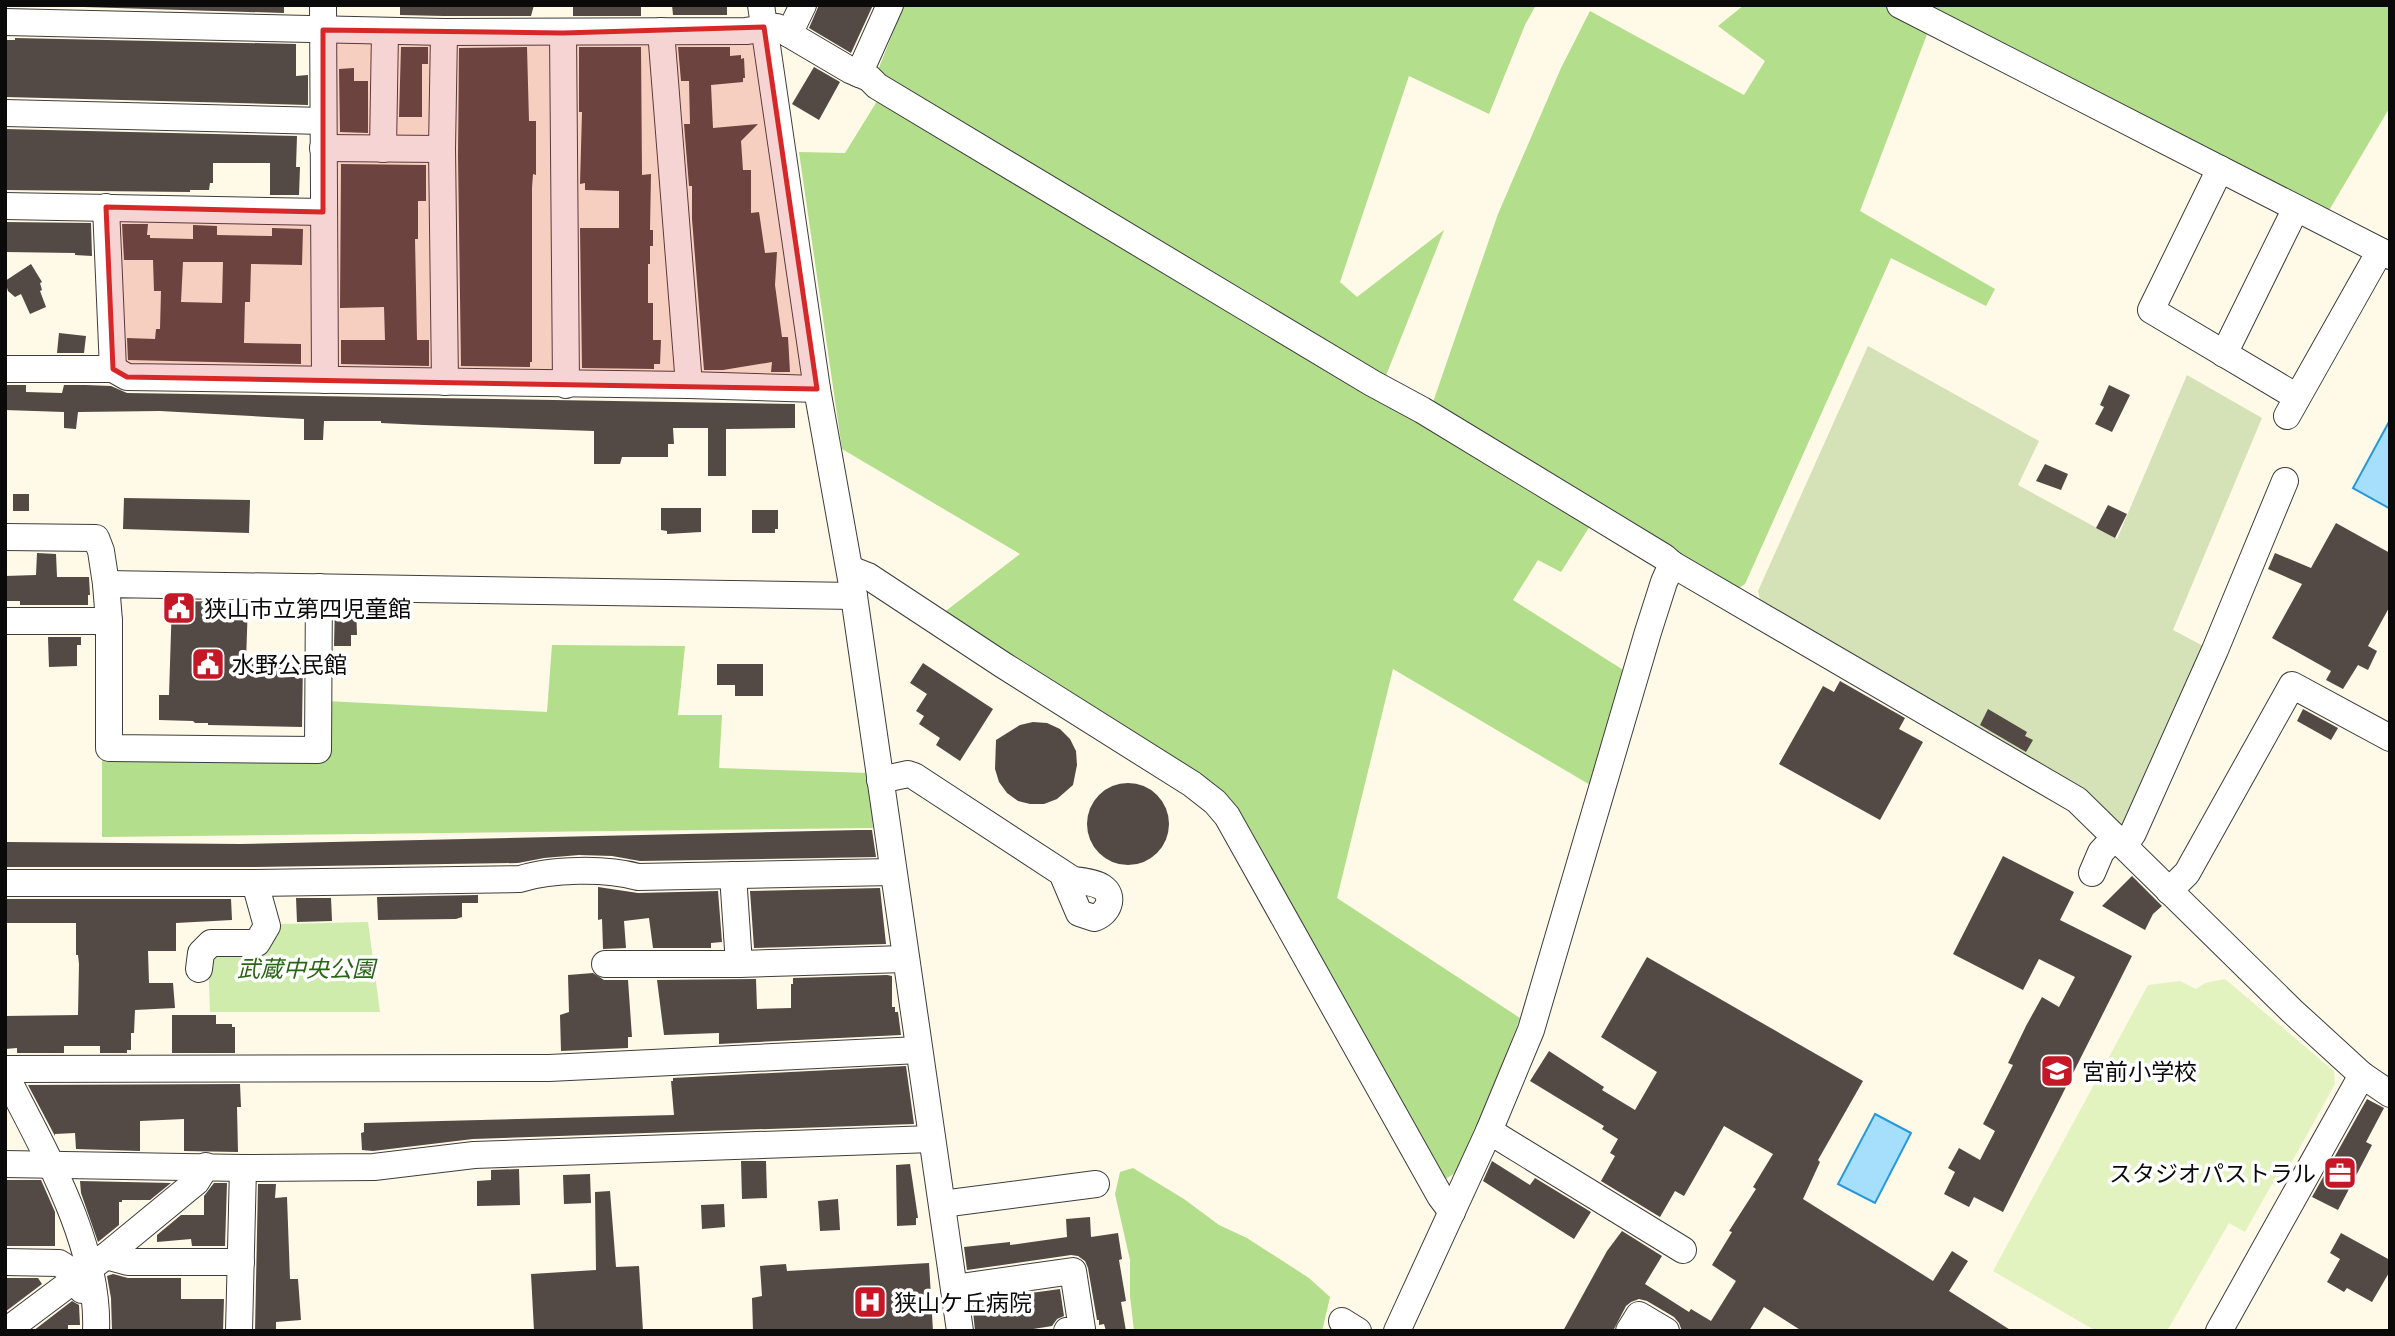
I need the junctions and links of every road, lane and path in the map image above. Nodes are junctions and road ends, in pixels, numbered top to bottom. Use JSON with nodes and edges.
{"nodes":[{"id":1,"x":803,"y":5,"type":"edge"},
{"id":2,"x":890,"y":5,"type":"edge"},
{"id":3,"x":1900,"y":5,"type":"edge"},
{"id":4,"x":762,"y":16,"type":"edge"},
{"id":5,"x":323,"y":18,"type":"edge"},
{"id":6,"x":5,"y":22,"type":"edge"},
{"id":7,"x":385,"y":31,"type":"junction"},
{"id":8,"x":661,"y":31,"type":"junction"},
{"id":9,"x":444,"y":33,"type":"junction"},
{"id":10,"x":563,"y":33,"type":"junction"},
{"id":11,"x":789,"y":34,"type":"junction"},
{"id":12,"x":859,"y":74,"type":"junction"},
{"id":13,"x":5,"y":113,"type":"edge"},
{"id":14,"x":323,"y":121,"type":"junction"},
{"id":15,"x":323,"y":148,"type":"junction"},
{"id":16,"x":383,"y":149,"type":"junction"},
{"id":17,"x":442,"y":149,"type":"junction"},
{"id":18,"x":2220,"y":169,"type":"junction"},
{"id":19,"x":5,"y":206,"type":"edge"},
{"id":20,"x":106,"y":207,"type":"junction"},
{"id":21,"x":2296,"y":208,"type":"junction"},
{"id":22,"x":323,"y":212,"type":"junction"},
{"id":23,"x":2385,"y":253,"type":"edge"},
{"id":24,"x":2224,"y":354,"type":"junction"},
{"id":25,"x":5,"y":369,"type":"edge"},
{"id":26,"x":113,"y":369,"type":"junction"},
{"id":27,"x":325,"y":380,"type":"junction"},
{"id":28,"x":445,"y":382,"type":"junction"},
{"id":29,"x":566,"y":385,"type":"junction"},
{"id":30,"x":689,"y":385,"type":"junction"},
{"id":31,"x":817,"y":389,"type":"junction"},
{"id":32,"x":2286,"y":481,"type":"dead end"},
{"id":33,"x":5,"y":537,"type":"edge"},
{"id":34,"x":1672,"y":564,"type":"junction"},
{"id":35,"x":850,"y":569,"type":"junction"},
{"id":36,"x":106,"y":584,"type":"junction"},
{"id":37,"x":319,"y":587,"type":"junction"},
{"id":38,"x":854,"y":596,"type":"junction"},
{"id":39,"x":5,"y":621,"type":"edge"},
{"id":40,"x":109,"y":621,"type":"junction"},
{"id":41,"x":2390,"y":738,"type":"edge"},
{"id":42,"x":880,"y":780,"type":"junction"},
{"id":43,"x":2120,"y":841,"type":"junction"},
{"id":44,"x":893,"y":872,"type":"junction"},
{"id":45,"x":1062,"y":873,"type":"dead end"},
{"id":46,"x":2092,"y":873,"type":"dead end"},
{"id":47,"x":733,"y":875,"type":"junction"},
{"id":48,"x":5,"y":883,"type":"edge"},
{"id":49,"x":255,"y":883,"type":"junction"},
{"id":50,"x":2169,"y":891,"type":"junction"},
{"id":51,"x":905,"y":959,"type":"junction"},
{"id":52,"x":605,"y":964,"type":"dead end"},
{"id":53,"x":739,"y":964,"type":"junction"},
{"id":54,"x":200,"y":969,"type":"dead end"},
{"id":55,"x":919,"y":1050,"type":"junction"},
{"id":56,"x":5,"y":1069,"type":"edge"},
{"id":57,"x":5,"y":1074,"type":"edge"},
{"id":58,"x":2362,"y":1075,"type":"junction"},
{"id":59,"x":2390,"y":1094,"type":"edge"},
{"id":60,"x":5,"y":1100,"type":"edge"},
{"id":61,"x":1489,"y":1131,"type":"junction"},
{"id":62,"x":932,"y":1139,"type":"junction"},
{"id":63,"x":5,"y":1164,"type":"edge"},
{"id":64,"x":44,"y":1164,"type":"junction"},
{"id":65,"x":206,"y":1166,"type":"junction"},
{"id":66,"x":243,"y":1168,"type":"junction"},
{"id":67,"x":1096,"y":1184,"type":"dead end"},
{"id":68,"x":942,"y":1204,"type":"junction"},
{"id":69,"x":1452,"y":1212,"type":"junction"},
{"id":70,"x":1683,"y":1250,"type":"dead end"},
{"id":71,"x":5,"y":1262,"type":"edge"},
{"id":72,"x":241,"y":1262,"type":"junction"},
{"id":73,"x":86,"y":1267,"type":"junction"},
{"id":74,"x":954,"y":1288,"type":"junction"},
{"id":75,"x":6,"y":1331,"type":"edge"},
{"id":76,"x":84,"y":1331,"type":"edge"},
{"id":77,"x":96,"y":1331,"type":"edge"},
{"id":78,"x":239,"y":1331,"type":"edge"},
{"id":79,"x":960,"y":1331,"type":"edge"},
{"id":80,"x":1067,"y":1331,"type":"edge"},
{"id":81,"x":1397,"y":1331,"type":"edge"},
{"id":82,"x":1629,"y":1331,"type":"edge"},
{"id":83,"x":1666,"y":1331,"type":"edge"},
{"id":84,"x":2219,"y":1331,"type":"edge"}],
"edges":[{"from":1,"to":11,"type":"street"},
{"from":2,"to":12,"type":"street"},
{"from":3,"to":18,"type":"street"},
{"from":4,"to":8,"type":"street"},
{"from":4,"to":11,"type":"street"},
{"from":4,"to":31,"type":"street"},
{"from":5,"to":6,"type":"street"},
{"from":5,"to":7,"type":"street"},
{"from":5,"to":14,"type":"street"},
{"from":7,"to":9,"type":"street"},
{"from":7,"to":16,"type":"street"},
{"from":8,"to":10,"type":"street"},
{"from":8,"to":30,"type":"street"},
{"from":9,"to":10,"type":"street"},
{"from":9,"to":17,"type":"street"},
{"from":10,"to":29,"type":"street"},
{"from":11,"to":12,"type":"street"},
{"from":12,"to":34,"type":"street"},
{"from":13,"to":14,"type":"street"},
{"from":14,"to":15,"type":"street"},
{"from":15,"to":16,"type":"street"},
{"from":15,"to":22,"type":"street"},
{"from":16,"to":17,"type":"street"},
{"from":17,"to":28,"type":"street"},
{"from":18,"to":21,"type":"street"},
{"from":18,"to":24,"type":"street"},
{"from":19,"to":20,"type":"street"},
{"from":20,"to":22,"type":"street"},
{"from":20,"to":26,"type":"street"},
{"from":21,"to":23,"type":"street"},
{"from":21,"to":24,"type":"street"},
{"from":22,"to":27,"type":"street"},
{"from":23,"to":24,"type":"street"},
{"from":25,"to":26,"type":"street"},
{"from":26,"to":27,"type":"street"},
{"from":27,"to":28,"type":"street"},
{"from":28,"to":29,"type":"street"},
{"from":29,"to":30,"type":"street"},
{"from":30,"to":31,"type":"street"},
{"from":31,"to":35,"type":"street"},
{"from":32,"to":43,"type":"street"},
{"from":33,"to":36,"type":"street"},
{"from":34,"to":43,"type":"street"},
{"from":34,"to":61,"type":"street"},
{"from":35,"to":38,"type":"street"},
{"from":35,"to":69,"type":"street"},
{"from":36,"to":37,"type":"street"},
{"from":36,"to":40,"type":"street"},
{"from":37,"to":38,"type":"street"},
{"from":37,"to":40,"type":"street"},
{"from":38,"to":42,"type":"street"},
{"from":39,"to":40,"type":"street"},
{"from":41,"to":50,"type":"street"},
{"from":42,"to":44,"type":"street"},
{"from":42,"to":45,"type":"street"},
{"from":43,"to":46,"type":"street"},
{"from":43,"to":50,"type":"street"},
{"from":44,"to":47,"type":"street"},
{"from":44,"to":51,"type":"street"},
{"from":47,"to":49,"type":"street"},
{"from":47,"to":53,"type":"street"},
{"from":48,"to":49,"type":"street"},
{"from":49,"to":54,"type":"street"},
{"from":50,"to":58,"type":"street"},
{"from":51,"to":53,"type":"street"},
{"from":51,"to":55,"type":"street"},
{"from":52,"to":53,"type":"street"},
{"from":55,"to":56,"type":"street"},
{"from":55,"to":62,"type":"street"},
{"from":57,"to":64,"type":"street"},
{"from":58,"to":59,"type":"street"},
{"from":58,"to":84,"type":"street"},
{"from":60,"to":64,"type":"street"},
{"from":61,"to":69,"type":"street"},
{"from":61,"to":70,"type":"street"},
{"from":62,"to":66,"type":"street"},
{"from":62,"to":68,"type":"street"},
{"from":63,"to":64,"type":"street"},
{"from":64,"to":65,"type":"street"},
{"from":64,"to":73,"type":"street"},
{"from":65,"to":66,"type":"street"},
{"from":65,"to":73,"type":"street"},
{"from":66,"to":72,"type":"street"},
{"from":67,"to":68,"type":"street"},
{"from":68,"to":74,"type":"street"},
{"from":69,"to":81,"type":"street"},
{"from":71,"to":73,"type":"street"},
{"from":72,"to":73,"type":"street"},
{"from":72,"to":78,"type":"street"},
{"from":73,"to":75,"type":"street"},
{"from":73,"to":76,"type":"street"},
{"from":73,"to":77,"type":"street"},
{"from":74,"to":79,"type":"street"},
{"from":74,"to":80,"type":"street"},
{"from":82,"to":83,"type":"street"}]}
